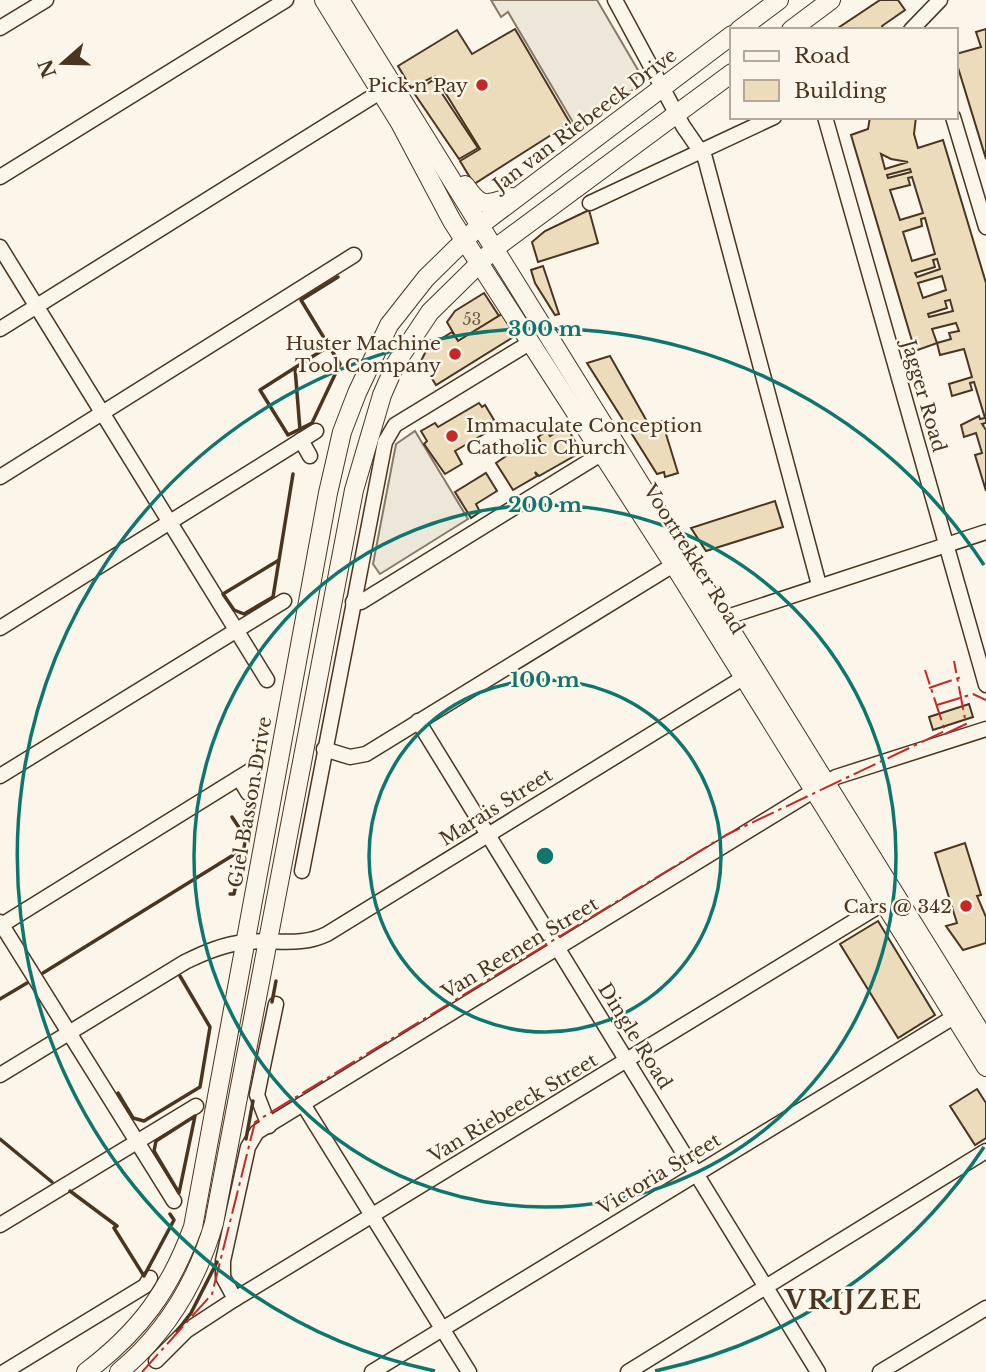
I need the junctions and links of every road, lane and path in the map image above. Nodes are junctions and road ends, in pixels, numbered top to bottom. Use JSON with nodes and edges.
{"nodes":[{"id":1,"x":46,"y":0,"type":"edge"},
{"id":2,"x":286,"y":0,"type":"edge"},
{"id":3,"x":324,"y":0,"type":"edge"},
{"id":4,"x":340,"y":0,"type":"edge"},
{"id":5,"x":615,"y":0,"type":"edge"},
{"id":6,"x":779,"y":0,"type":"edge"},
{"id":7,"x":831,"y":0,"type":"edge"},
{"id":8,"x":940,"y":0,"type":"edge"},
{"id":9,"x":918,"y":27,"type":"edge"},
{"id":10,"x":0,"y":28,"type":"edge"},
{"id":11,"x":742,"y":28,"type":"edge"},
{"id":12,"x":794,"y":28,"type":"edge"},
{"id":13,"x":730,"y":37,"type":"edge"},
{"id":14,"x":730,"y":74,"type":"edge"},
{"id":15,"x":663,"y":87,"type":"junction"},
{"id":16,"x":387,"y":88,"type":"junction"},
{"id":17,"x":677,"y":114,"type":"junction"},
{"id":18,"x":770,"y":119,"type":"edge"},
{"id":19,"x":826,"y":119,"type":"edge"},
{"id":20,"x":954,"y":119,"type":"edge"},
{"id":21,"x":430,"y":145,"type":"junction"},
{"id":22,"x":700,"y":151,"type":"junction"},
{"id":23,"x":0,"y":177,"type":"edge"},
{"id":24,"x":524,"y":193,"type":"junction"},
{"id":25,"x":590,"y":203,"type":"dead end"},
{"id":26,"x":479,"y":226,"type":"junction"},
{"id":27,"x":986,"y":227,"type":"edge"},
{"id":28,"x":465,"y":240,"type":"junction"},
{"id":29,"x":0,"y":247,"type":"edge"},
{"id":30,"x":494,"y":248,"type":"junction"},
{"id":31,"x":354,"y":255,"type":"dead end"},
{"id":32,"x":480,"y":261,"type":"junction"},
{"id":33,"x":37,"y":306,"type":"junction"},
{"id":34,"x":0,"y":329,"type":"edge"},
{"id":35,"x":531,"y":342,"type":"junction"},
{"id":36,"x":103,"y":413,"type":"junction"},
{"id":37,"x":316,"y":431,"type":"dead end"},
{"id":38,"x":301,"y":440,"type":"junction"},
{"id":39,"x":609,"y":449,"type":"junction"},
{"id":40,"x":310,"y":456,"type":"dead end"},
{"id":41,"x":0,"y":477,"type":"edge"},
{"id":42,"x":171,"y":522,"type":"junction"},
{"id":43,"x":986,"y":532,"type":"edge"},
{"id":44,"x":946,"y":544,"type":"junction"},
{"id":45,"x":680,"y":561,"type":"junction"},
{"id":46,"x":820,"y":585,"type":"junction"},
{"id":47,"x":284,"y":601,"type":"dead end"},
{"id":48,"x":353,"y":601,"type":"junction"},
{"id":49,"x":716,"y":620,"type":"junction"},
{"id":50,"x":0,"y":628,"type":"edge"},
{"id":51,"x":237,"y":630,"type":"junction"},
{"id":52,"x":750,"y":675,"type":"junction"},
{"id":53,"x":267,"y":680,"type":"dead end"},
{"id":54,"x":986,"y":685,"type":"edge"},
{"id":55,"x":418,"y":721,"type":"junction"},
{"id":56,"x":986,"y":730,"type":"edge"},
{"id":57,"x":324,"y":749,"type":"junction"},
{"id":58,"x":253,"y":769,"type":"dead end"},
{"id":59,"x":0,"y":776,"type":"edge"},
{"id":60,"x":239,"y":778,"type":"junction"},
{"id":61,"x":820,"y":788,"type":"junction"},
{"id":62,"x":248,"y":793,"type":"dead end"},
{"id":63,"x":488,"y":834,"type":"junction"},
{"id":64,"x":302,"y":871,"type":"dead end"},
{"id":65,"x":890,"y":900,"type":"junction"},
{"id":66,"x":1,"y":925,"type":"edge"},
{"id":67,"x":269,"y":940,"type":"junction"},
{"id":68,"x":247,"y":942,"type":"junction"},
{"id":69,"x":558,"y":948,"type":"junction"},
{"id":70,"x":276,"y":1004,"type":"dead end"},
{"id":71,"x":960,"y":1013,"type":"junction"},
{"id":72,"x":69,"y":1032,"type":"junction"},
{"id":73,"x":984,"y":1052,"type":"edge"},
{"id":74,"x":628,"y":1061,"type":"junction"},
{"id":75,"x":0,"y":1075,"type":"edge"},
{"id":76,"x":303,"y":1104,"type":"junction"},
{"id":77,"x":196,"y":1106,"type":"dead end"},
{"id":78,"x":269,"y":1126,"type":"junction"},
{"id":79,"x":136,"y":1141,"type":"junction"},
{"id":80,"x":986,"y":1151,"type":"edge"},
{"id":81,"x":696,"y":1174,"type":"junction"},
{"id":82,"x":174,"y":1201,"type":"dead end"},
{"id":83,"x":373,"y":1217,"type":"junction"},
{"id":84,"x":0,"y":1225,"type":"edge"},
{"id":85,"x":150,"y":1278,"type":"dead end"},
{"id":86,"x":766,"y":1287,"type":"junction"},
{"id":87,"x":235,"y":1300,"type":"junction"},
{"id":88,"x":986,"y":1308,"type":"edge"},
{"id":89,"x":442,"y":1329,"type":"junction"},
{"id":90,"x":156,"y":1361,"type":"dead end"},
{"id":91,"x":4,"y":1372,"type":"edge"},
{"id":92,"x":86,"y":1372,"type":"edge"},
{"id":93,"x":119,"y":1372,"type":"edge"},
{"id":94,"x":372,"y":1372,"type":"edge"},
{"id":95,"x":468,"y":1372,"type":"edge"},
{"id":96,"x":628,"y":1372,"type":"edge"},
{"id":97,"x":818,"y":1372,"type":"edge"},
{"id":98,"x":880,"y":1372,"type":"edge"}],
"edges":[{"from":1,"to":10,"type":"street"},
{"from":2,"to":23,"type":"street"},
{"from":3,"to":16,"type":"main road","name":"Voortrekker Road"},
{"from":4,"to":16,"type":"main road","name":"Voortrekker Road"},
{"from":5,"to":15,"type":"street"},
{"from":6,"to":11,"type":"main road"},
{"from":7,"to":12,"type":"main road"},
{"from":8,"to":9,"type":"street"},
{"from":13,"to":15,"type":"main road","name":"Jan van Riebeeck Drive"},
{"from":14,"to":17,"type":"main road"},
{"from":15,"to":17,"type":"street"},
{"from":15,"to":24,"type":"main road","name":"Jan van Riebeeck Drive"},
{"from":16,"to":21,"type":"main road","name":"Voortrekker Road"},
{"from":16,"to":28,"type":"main road","name":"Voortrekker Road"},
{"from":16,"to":33,"type":"street"},
{"from":17,"to":22,"type":"street"},
{"from":17,"to":30,"type":"main road"},
{"from":18,"to":22,"type":"street"},
{"from":19,"to":44,"type":"street","name":"Jagger Road"},
{"from":20,"to":27,"type":"street"},
{"from":21,"to":24,"type":"main road"},
{"from":21,"to":26,"type":"main road","name":"Voortrekker Road"},
{"from":22,"to":25,"type":"street"},
{"from":22,"to":46,"type":"street"},
{"from":24,"to":26,"type":"main road","name":"Jan van Riebeeck Drive"},
{"from":26,"to":28,"type":"main road","name":"Jan van Riebeeck Drive"},
{"from":26,"to":30,"type":"main road","name":"Voortrekker Road"},
{"from":28,"to":32,"type":"main road","name":"Voortrekker Road"},
{"from":28,"to":68,"type":"main road","name":"Giel Basson Drive"},
{"from":29,"to":33,"type":"street"},
{"from":30,"to":32,"type":"main road"},
{"from":30,"to":39,"type":"main road","name":"Voortrekker Road"},
{"from":31,"to":36,"type":"street"},
{"from":32,"to":35,"type":"main road","name":"Voortrekker Road"},
{"from":32,"to":67,"type":"main road"},
{"from":33,"to":34,"type":"street"},
{"from":33,"to":36,"type":"street"},
{"from":35,"to":39,"type":"main road","name":"Voortrekker Road"},
{"from":35,"to":48,"type":"street"},
{"from":36,"to":41,"type":"street"},
{"from":36,"to":42,"type":"street"},
{"from":37,"to":38,"type":"street"},
{"from":38,"to":40,"type":"street"},
{"from":38,"to":42,"type":"street"},
{"from":39,"to":45,"type":"main road","name":"Voortrekker Road"},
{"from":39,"to":48,"type":"street"},
{"from":42,"to":50,"type":"street"},
{"from":42,"to":51,"type":"street"},
{"from":43,"to":44,"type":"street"},
{"from":44,"to":46,"type":"street"},
{"from":44,"to":54,"type":"street","name":"Jagger Road"},
{"from":45,"to":49,"type":"main road","name":"Voortrekker Road"},
{"from":45,"to":55,"type":"street"},
{"from":46,"to":49,"type":"street"},
{"from":47,"to":51,"type":"street"},
{"from":48,"to":57,"type":"street"},
{"from":49,"to":52,"type":"main road","name":"Voortrekker Road"},
{"from":51,"to":53,"type":"street"},
{"from":51,"to":59,"type":"street"},
{"from":52,"to":61,"type":"main road","name":"Voortrekker Road"},
{"from":52,"to":63,"type":"street","name":"Marais Street"},
{"from":55,"to":57,"type":"street"},
{"from":55,"to":63,"type":"street","name":"Dingle Road"},
{"from":56,"to":61,"type":"street","name":"Van Reenen Street"},
{"from":57,"to":64,"type":"street"},
{"from":58,"to":60,"type":"street"},
{"from":60,"to":62,"type":"street"},
{"from":60,"to":66,"type":"street"},
{"from":61,"to":65,"type":"main road","name":"Voortrekker Road"},
{"from":61,"to":69,"type":"street","name":"Van Reenen Street"},
{"from":63,"to":67,"type":"street","name":"Marais Street"},
{"from":63,"to":69,"type":"street","name":"Dingle Road"},
{"from":65,"to":71,"type":"main road","name":"Voortrekker Road"},
{"from":65,"to":74,"type":"street","name":"Van Riebeeck Street"},
{"from":66,"to":72,"type":"street"},
{"from":67,"to":68,"type":"street","name":"Marais Street"},
{"from":67,"to":93,"type":"main road"},
{"from":68,"to":72,"type":"street","name":"Marais Street"},
{"from":68,"to":92,"type":"main road","name":"Giel Basson Drive"},
{"from":69,"to":74,"type":"street","name":"Dingle Road"},
{"from":69,"to":76,"type":"street","name":"Van Reenen Street"},
{"from":70,"to":78,"type":"street"},
{"from":71,"to":73,"type":"main road","name":"Voortrekker Road"},
{"from":71,"to":81,"type":"street","name":"Victoria Street"},
{"from":72,"to":75,"type":"street","name":"Marais Street"},
{"from":72,"to":79,"type":"street"},
{"from":74,"to":81,"type":"street","name":"Dingle Road"},
{"from":74,"to":83,"type":"street","name":"Van Riebeeck Street"},
{"from":76,"to":78,"type":"street","name":"Van Reenen Street"},
{"from":76,"to":83,"type":"street"},
{"from":77,"to":79,"type":"street"},
{"from":78,"to":87,"type":"street","name":"Van Reenen Street"},
{"from":79,"to":82,"type":"street"},
{"from":79,"to":84,"type":"street"},
{"from":80,"to":86,"type":"street"},
{"from":81,"to":86,"type":"street","name":"Dingle Road"},
{"from":81,"to":89,"type":"street","name":"Victoria Street"},
{"from":83,"to":87,"type":"street","name":"Van Riebeeck Street"},
{"from":83,"to":89,"type":"street"},
{"from":85,"to":91,"type":"street"},
{"from":86,"to":96,"type":"street"},
{"from":86,"to":97,"type":"street","name":"Dingle Road"},
{"from":87,"to":90,"type":"street","name":"Van Riebeeck Street"},
{"from":88,"to":98,"type":"street"},
{"from":89,"to":94,"type":"street","name":"Victoria Street"},
{"from":89,"to":95,"type":"street"}]}
